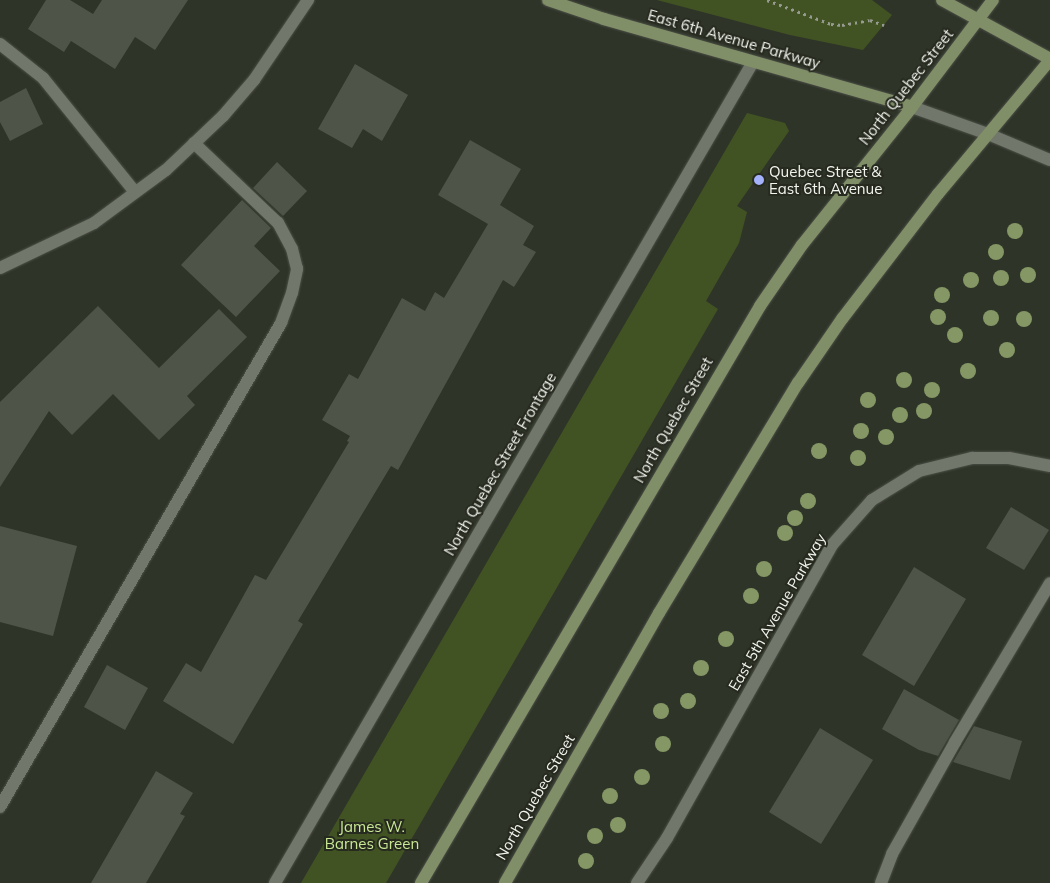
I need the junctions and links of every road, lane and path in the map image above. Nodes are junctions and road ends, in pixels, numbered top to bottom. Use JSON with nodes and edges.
{"nodes":[{"id":1,"x":308,"y":0,"type":"edge"},
{"id":2,"x":548,"y":0,"type":"edge"},
{"id":3,"x":767,"y":0,"type":"edge"},
{"id":4,"x":942,"y":0,"type":"edge"},
{"id":5,"x":992,"y":0,"type":"edge"},
{"id":6,"x":978,"y":21,"type":"junction"},
{"id":7,"x":884,"y":25,"type":"dead end"},
{"id":8,"x":0,"y":44,"type":"edge"},
{"id":9,"x":1050,"y":59,"type":"edge"},
{"id":10,"x":753,"y":62,"type":"junction"},
{"id":11,"x":912,"y":107,"type":"junction"},
{"id":12,"x":988,"y":134,"type":"junction"},
{"id":13,"x":194,"y":143,"type":"junction"},
{"id":14,"x":1050,"y":160,"type":"edge"},
{"id":15,"x":135,"y":192,"type":"junction"},
{"id":16,"x":0,"y":268,"type":"edge"},
{"id":17,"x":1050,"y":466,"type":"edge"},
{"id":18,"x":1050,"y":583,"type":"edge"},
{"id":19,"x":0,"y":807,"type":"edge"},
{"id":20,"x":275,"y":883,"type":"edge"},
{"id":21,"x":421,"y":883,"type":"edge"},
{"id":22,"x":505,"y":883,"type":"edge"},
{"id":23,"x":637,"y":883,"type":"edge"},
{"id":24,"x":882,"y":883,"type":"edge"}],
"edges":[{"from":1,"to":13,"type":"street"},
{"from":2,"to":10,"type":"main road","name":"East 6th Avenue Parkway"},
{"from":3,"to":7,"type":"path"},
{"from":4,"to":6,"type":"main road"},
{"from":5,"to":6,"type":"main road","name":"North Quebec Street"},
{"from":6,"to":9,"type":"main road"},
{"from":6,"to":11,"type":"main road","name":"North Quebec Street"},
{"from":8,"to":15,"type":"street"},
{"from":9,"to":12,"type":"main road","name":"North Quebec Street"},
{"from":10,"to":11,"type":"main road","name":"East 6th Avenue Parkway"},
{"from":10,"to":20,"type":"street","name":"North Quebec Street Frontage"},
{"from":11,"to":12,"type":"street"},
{"from":11,"to":21,"type":"main road","name":"North Quebec Street"},
{"from":12,"to":14,"type":"street"},
{"from":12,"to":22,"type":"main road","name":"North Quebec Street"},
{"from":13,"to":15,"type":"street"},
{"from":13,"to":19,"type":"street"},
{"from":15,"to":16,"type":"street"},
{"from":17,"to":23,"type":"street","name":"East 5th Avenue Parkway"},
{"from":18,"to":24,"type":"street"}]}
